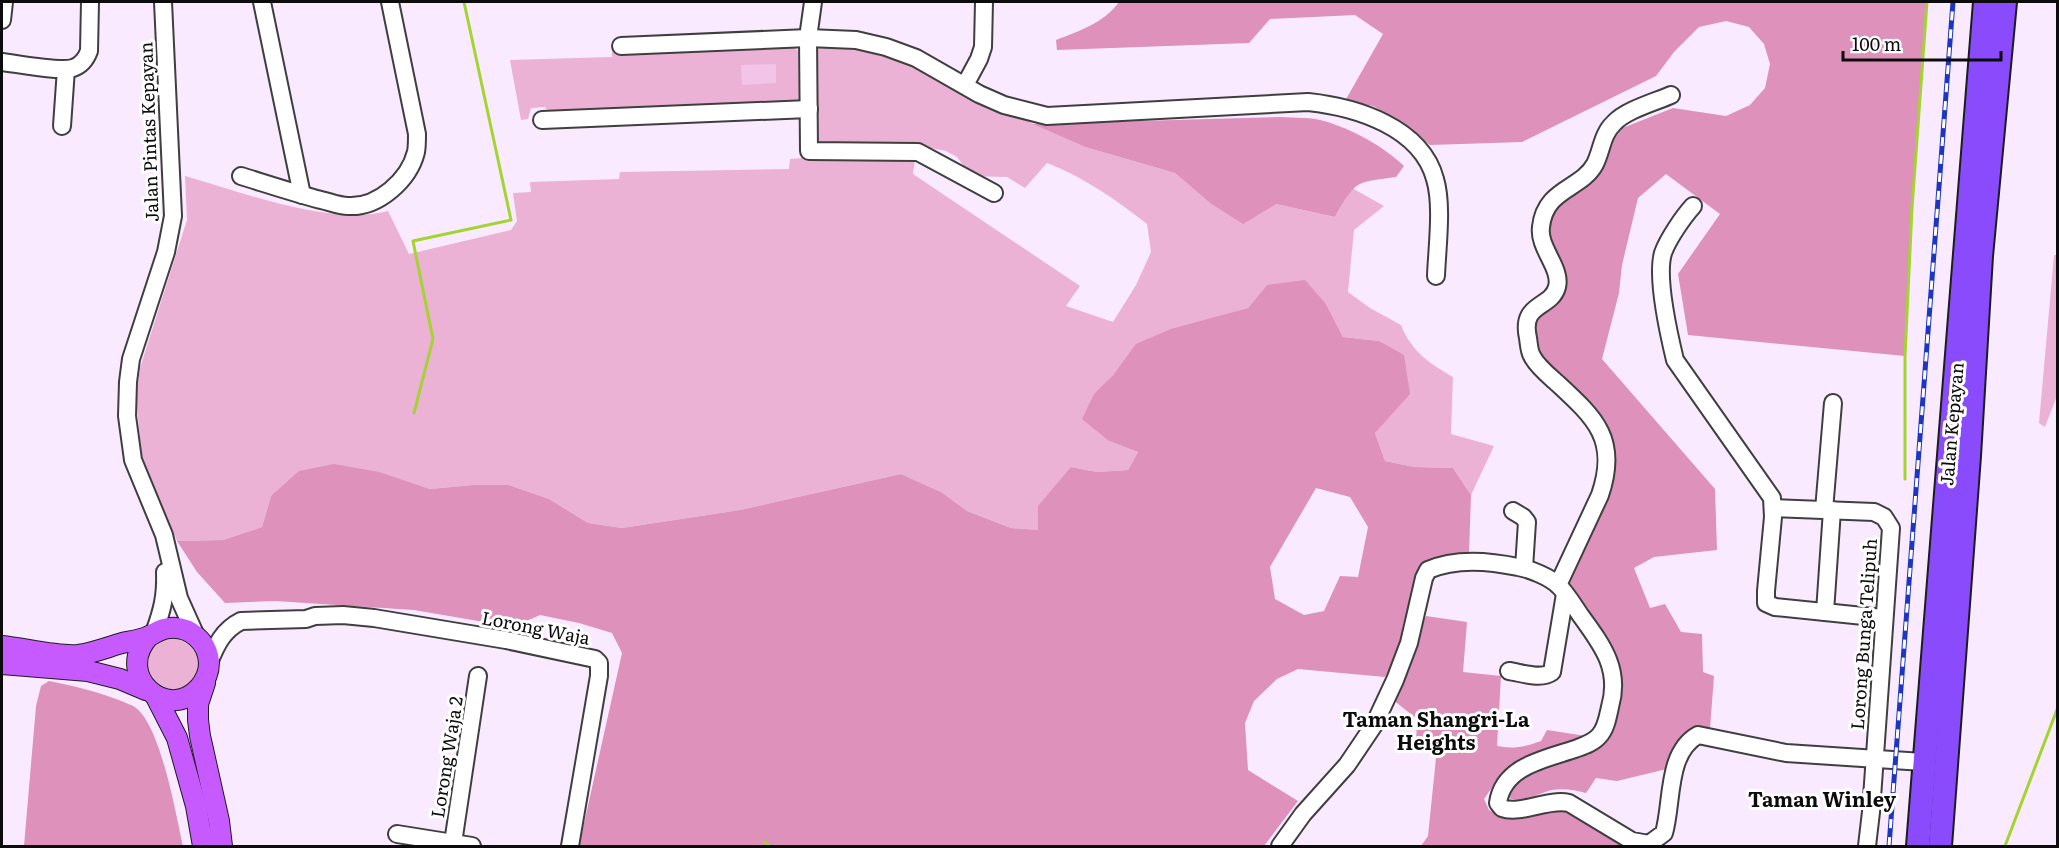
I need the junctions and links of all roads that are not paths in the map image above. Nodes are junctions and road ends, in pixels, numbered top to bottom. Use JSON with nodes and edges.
{"nodes":[{"id":1,"x":4,"y":2,"type":"edge"},
{"id":2,"x":90,"y":2,"type":"edge"},
{"id":3,"x":163,"y":2,"type":"edge"},
{"id":4,"x":262,"y":2,"type":"edge"},
{"id":5,"x":390,"y":2,"type":"edge"},
{"id":6,"x":813,"y":2,"type":"edge"},
{"id":7,"x":984,"y":2,"type":"edge"},
{"id":8,"x":1985,"y":2,"type":"edge"},
{"id":9,"x":2004,"y":2,"type":"edge"},
{"id":10,"x":2,"y":20,"type":"edge"},
{"id":11,"x":808,"y":38,"type":"junction"},
{"id":12,"x":621,"y":46,"type":"dead end"},
{"id":13,"x":2,"y":62,"type":"edge"},
{"id":14,"x":66,"y":69,"type":"junction"},
{"id":15,"x":965,"y":86,"type":"junction"},
{"id":16,"x":1671,"y":95,"type":"dead end"},
{"id":17,"x":809,"y":109,"type":"junction"},
{"id":18,"x":542,"y":120,"type":"dead end"},
{"id":19,"x":62,"y":126,"type":"dead end"},
{"id":20,"x":241,"y":176,"type":"dead end"},
{"id":21,"x":994,"y":193,"type":"dead end"},
{"id":22,"x":302,"y":195,"type":"junction"},
{"id":23,"x":1693,"y":206,"type":"dead end"},
{"id":24,"x":1436,"y":276,"type":"dead end"},
{"id":25,"x":1833,"y":403,"type":"dead end"},
{"id":26,"x":1773,"y":508,"type":"junction"},
{"id":27,"x":1828,"y":510,"type":"junction"},
{"id":28,"x":1514,"y":511,"type":"dead end"},
{"id":29,"x":164,"y":535,"type":"junction"},
{"id":30,"x":1524,"y":568,"type":"junction"},
{"id":31,"x":1562,"y":589,"type":"junction"},
{"id":32,"x":1826,"y":612,"type":"junction"},
{"id":33,"x":315,"y":616,"type":"junction"},
{"id":34,"x":1883,"y":618,"type":"junction"},
{"id":35,"x":151,"y":634,"type":"junction"},
{"id":36,"x":198,"y":637,"type":"junction"},
{"id":37,"x":2,"y":646,"type":"edge"},
{"id":38,"x":2,"y":664,"type":"edge"},
{"id":39,"x":208,"y":670,"type":"junction"},
{"id":40,"x":1509,"y":671,"type":"dead end"},
{"id":41,"x":478,"y":676,"type":"dead end"},
{"id":42,"x":151,"y":693,"type":"junction"},
{"id":43,"x":1873,"y":760,"type":"junction"},
{"id":44,"x":1923,"y":762,"type":"junction"},
{"id":45,"x":397,"y":834,"type":"dead end"},
{"id":46,"x":453,"y":843,"type":"junction"},
{"id":47,"x":203,"y":846,"type":"edge"},
{"id":48,"x":222,"y":846,"type":"edge"},
{"id":49,"x":472,"y":846,"type":"edge"},
{"id":50,"x":570,"y":846,"type":"edge"},
{"id":51,"x":1280,"y":846,"type":"edge"},
{"id":52,"x":1867,"y":846,"type":"edge"},
{"id":53,"x":1918,"y":846,"type":"edge"},
{"id":54,"x":1940,"y":846,"type":"edge"}],
"edges":[{"from":1,"to":10,"type":"street"},
{"from":2,"to":14,"type":"street"},
{"from":3,"to":29,"type":"street","name":"Jalan Pintas Kepayan"},
{"from":4,"to":22,"type":"street"},
{"from":5,"to":22,"type":"street"},
{"from":6,"to":11,"type":"street"},
{"from":7,"to":15,"type":"street"},
{"from":8,"to":44,"type":"highway","name":"Jalan Kepayan"},
{"from":9,"to":54,"type":"highway","name":"Jalan Kepayan"},
{"from":11,"to":12,"type":"street"},
{"from":11,"to":15,"type":"street"},
{"from":11,"to":17,"type":"street"},
{"from":13,"to":14,"type":"street"},
{"from":14,"to":19,"type":"street"},
{"from":15,"to":24,"type":"street"},
{"from":16,"to":31,"type":"street"},
{"from":17,"to":18,"type":"street"},
{"from":17,"to":21,"type":"street"},
{"from":20,"to":22,"type":"street"},
{"from":23,"to":26,"type":"street"},
{"from":25,"to":27,"type":"street"},
{"from":26,"to":27,"type":"street","name":"Lorong Bunga Telipuh"},
{"from":26,"to":32,"type":"street"},
{"from":27,"to":32,"type":"street"},
{"from":27,"to":34,"type":"street","name":"Lorong Bunga Telipuh"},
{"from":28,"to":30,"type":"street"},
{"from":29,"to":35,"type":"street","name":"Jalan Pintas Kepayan"},
{"from":29,"to":36,"type":"street","name":"Jalan Pintas Kepayan"},
{"from":30,"to":31,"type":"street"},
{"from":30,"to":51,"type":"street"},
{"from":31,"to":40,"type":"street"},
{"from":31,"to":43,"type":"street"},
{"from":32,"to":34,"type":"street"},
{"from":33,"to":36,"type":"street","name":"Lorong Waja"},
{"from":33,"to":39,"type":"street","name":"Lorong Waja"},
{"from":33,"to":50,"type":"street","name":"Lorong Waja"},
{"from":34,"to":43,"type":"street","name":"Lorong Bunga Telipuh"},
{"from":35,"to":36,"type":"main road"},
{"from":35,"to":37,"type":"main road"},
{"from":35,"to":42,"type":"main road"},
{"from":36,"to":39,"type":"main road"},
{"from":38,"to":42,"type":"main road"},
{"from":39,"to":42,"type":"main road"},
{"from":39,"to":48,"type":"main road"},
{"from":41,"to":46,"type":"street","name":"Lorong Waja 2"},
{"from":42,"to":47,"type":"main road"},
{"from":43,"to":44,"type":"street"},
{"from":43,"to":52,"type":"street"},
{"from":44,"to":53,"type":"highway","name":"Jalan Kepayan"},
{"from":45,"to":46,"type":"street"},
{"from":46,"to":49,"type":"street"}]}
